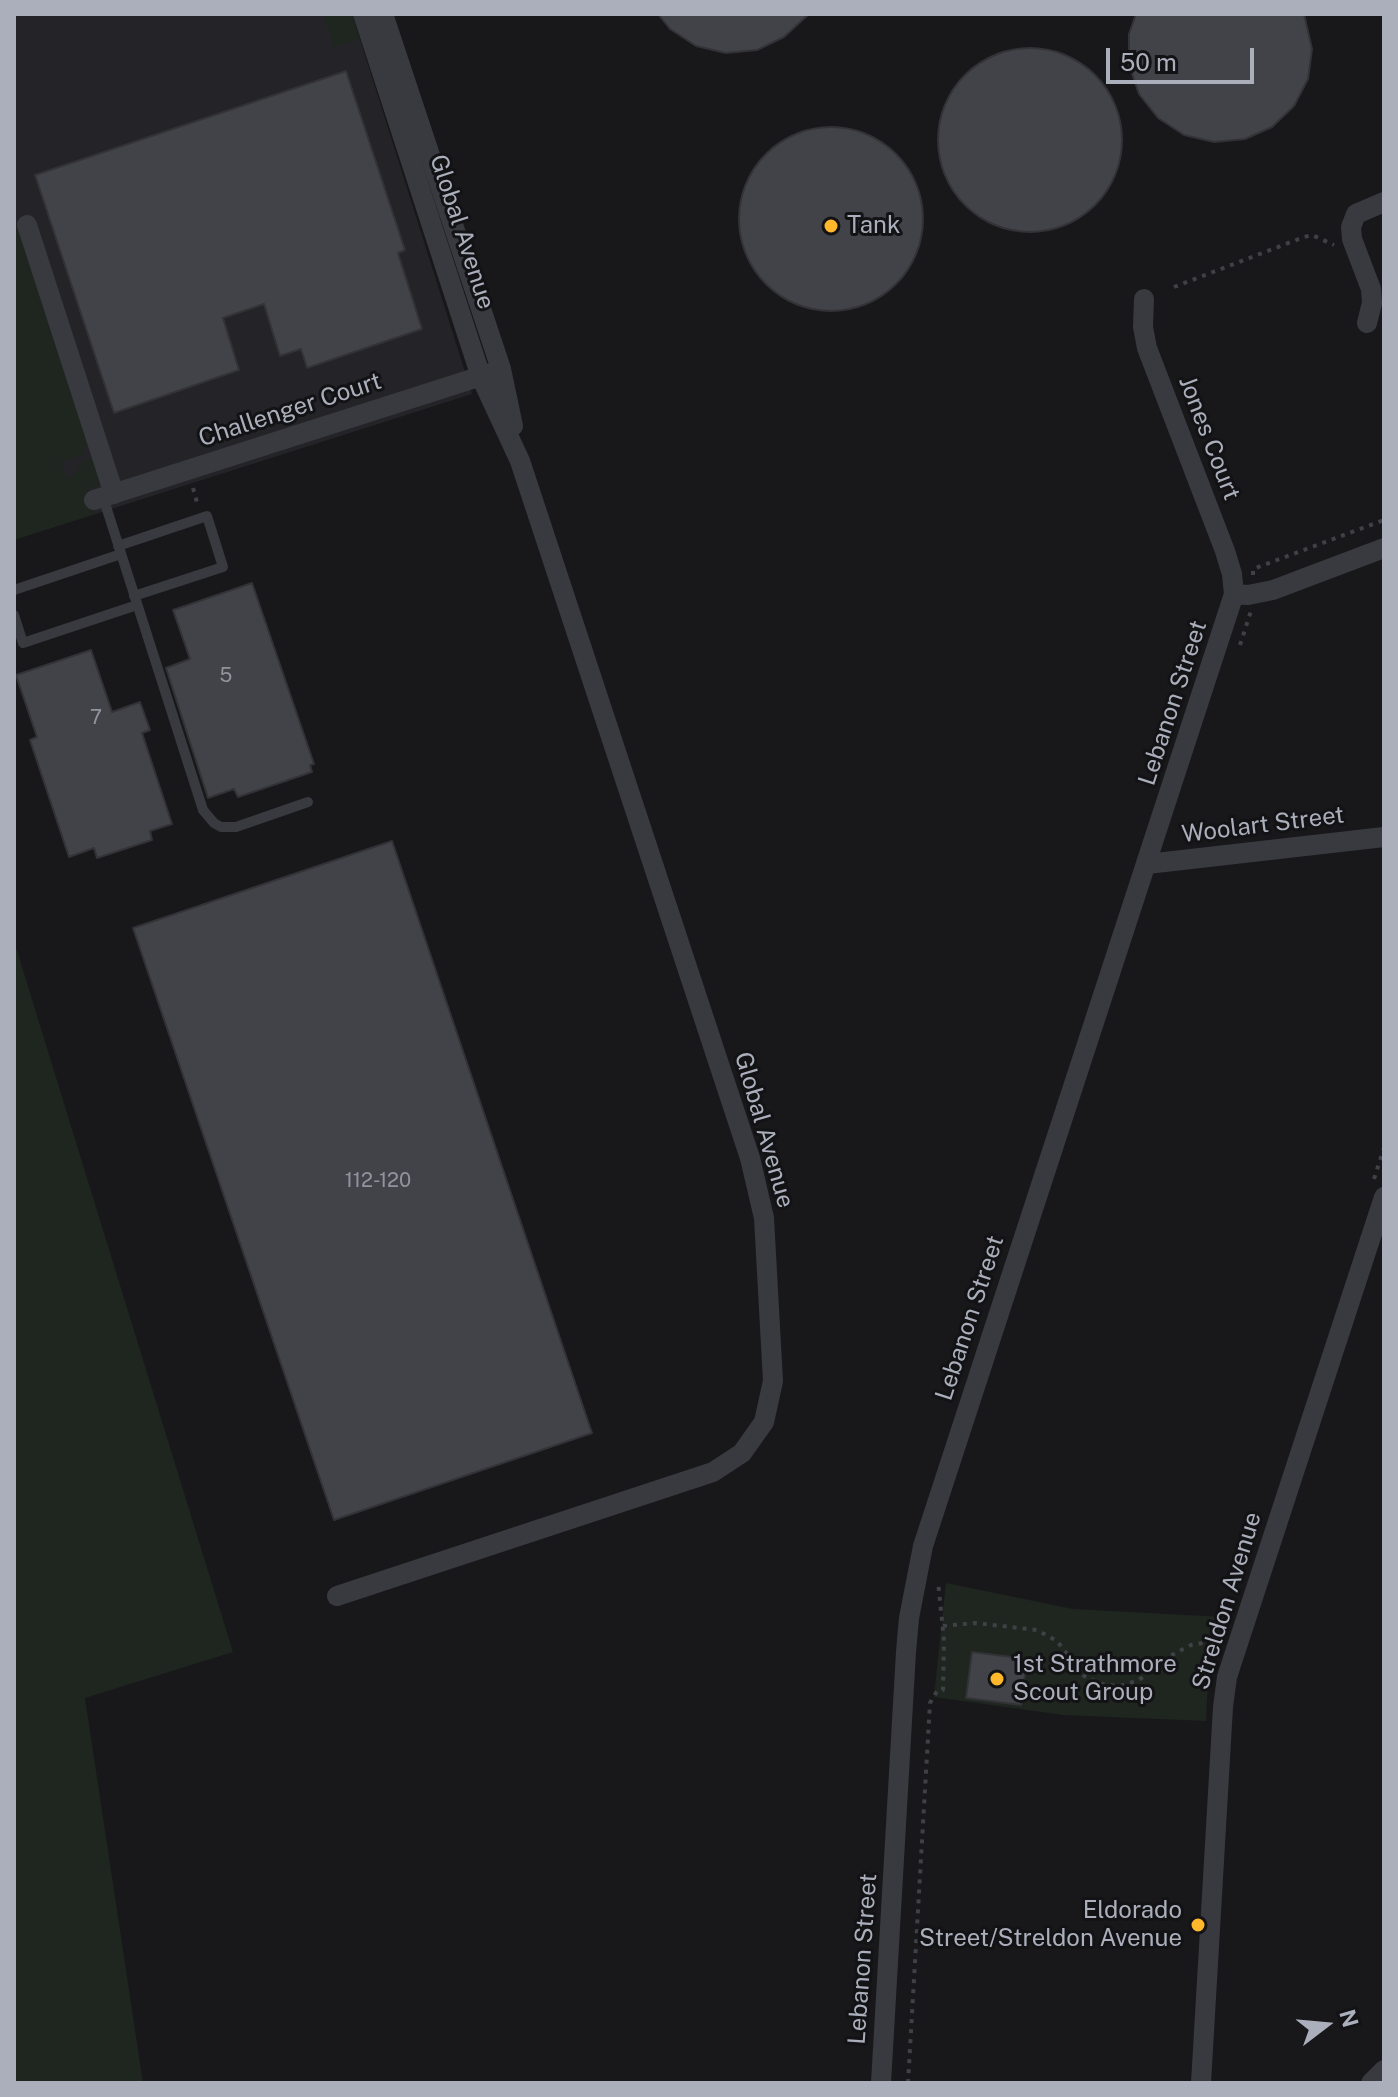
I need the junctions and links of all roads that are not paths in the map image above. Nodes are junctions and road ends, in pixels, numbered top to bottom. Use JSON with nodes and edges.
{"nodes":[{"id":1,"x":363,"y":14,"type":"edge"},
{"id":2,"x":383,"y":14,"type":"edge"},
{"id":3,"x":1384,"y":202,"type":"edge"},
{"id":4,"x":27,"y":225,"type":"dead end"},
{"id":5,"x":1144,"y":299,"type":"dead end"},
{"id":6,"x":1367,"y":323,"type":"dead end"},
{"id":7,"x":501,"y":369,"type":"junction"},
{"id":8,"x":481,"y":377,"type":"junction"},
{"id":9,"x":520,"y":461,"type":"junction"},
{"id":10,"x":104,"y":497,"type":"junction"},
{"id":11,"x":1384,"y":548,"type":"edge"},
{"id":12,"x":120,"y":550,"type":"junction"},
{"id":13,"x":14,"y":590,"type":"edge"},
{"id":14,"x":1243,"y":594,"type":"junction"},
{"id":15,"x":136,"y":601,"type":"junction"},
{"id":16,"x":14,"y":615,"type":"edge"},
{"id":17,"x":308,"y":802,"type":"dead end"},
{"id":18,"x":1384,"y":837,"type":"edge"},
{"id":19,"x":1147,"y":864,"type":"junction"},
{"id":20,"x":1384,"y":1197,"type":"edge"},
{"id":21,"x":337,"y":1596,"type":"dead end"},
{"id":22,"x":1384,"y":2070,"type":"edge"},
{"id":23,"x":881,"y":2083,"type":"edge"},
{"id":24,"x":1201,"y":2083,"type":"edge"},
{"id":25,"x":1371,"y":2083,"type":"edge"}],
"edges":[{"from":1,"to":8,"type":"street","name":"Global Avenue"},
{"from":2,"to":7,"type":"street","name":"Global Avenue"},
{"from":3,"to":6,"type":"street"},
{"from":4,"to":10,"type":"street"},
{"from":5,"to":14,"type":"street","name":"Jones Court"},
{"from":7,"to":8,"type":"street","name":"Challenger Court"},
{"from":7,"to":9,"type":"street","name":"Global Avenue"},
{"from":8,"to":9,"type":"street","name":"Global Avenue"},
{"from":8,"to":10,"type":"street","name":"Challenger Court"},
{"from":9,"to":21,"type":"street","name":"Global Avenue"},
{"from":10,"to":12,"type":"lane"},
{"from":11,"to":14,"type":"street"},
{"from":12,"to":13,"type":"lane"},
{"from":12,"to":15,"type":"lane"},
{"from":12,"to":15,"type":"lane"},
{"from":14,"to":19,"type":"street","name":"Lebanon Street"},
{"from":15,"to":16,"type":"lane"},
{"from":15,"to":17,"type":"lane"},
{"from":18,"to":19,"type":"street","name":"Woolart Street"},
{"from":19,"to":23,"type":"street","name":"Lebanon Street"},
{"from":20,"to":24,"type":"street","name":"Streldon Avenue"},
{"from":22,"to":25,"type":"street"}]}
